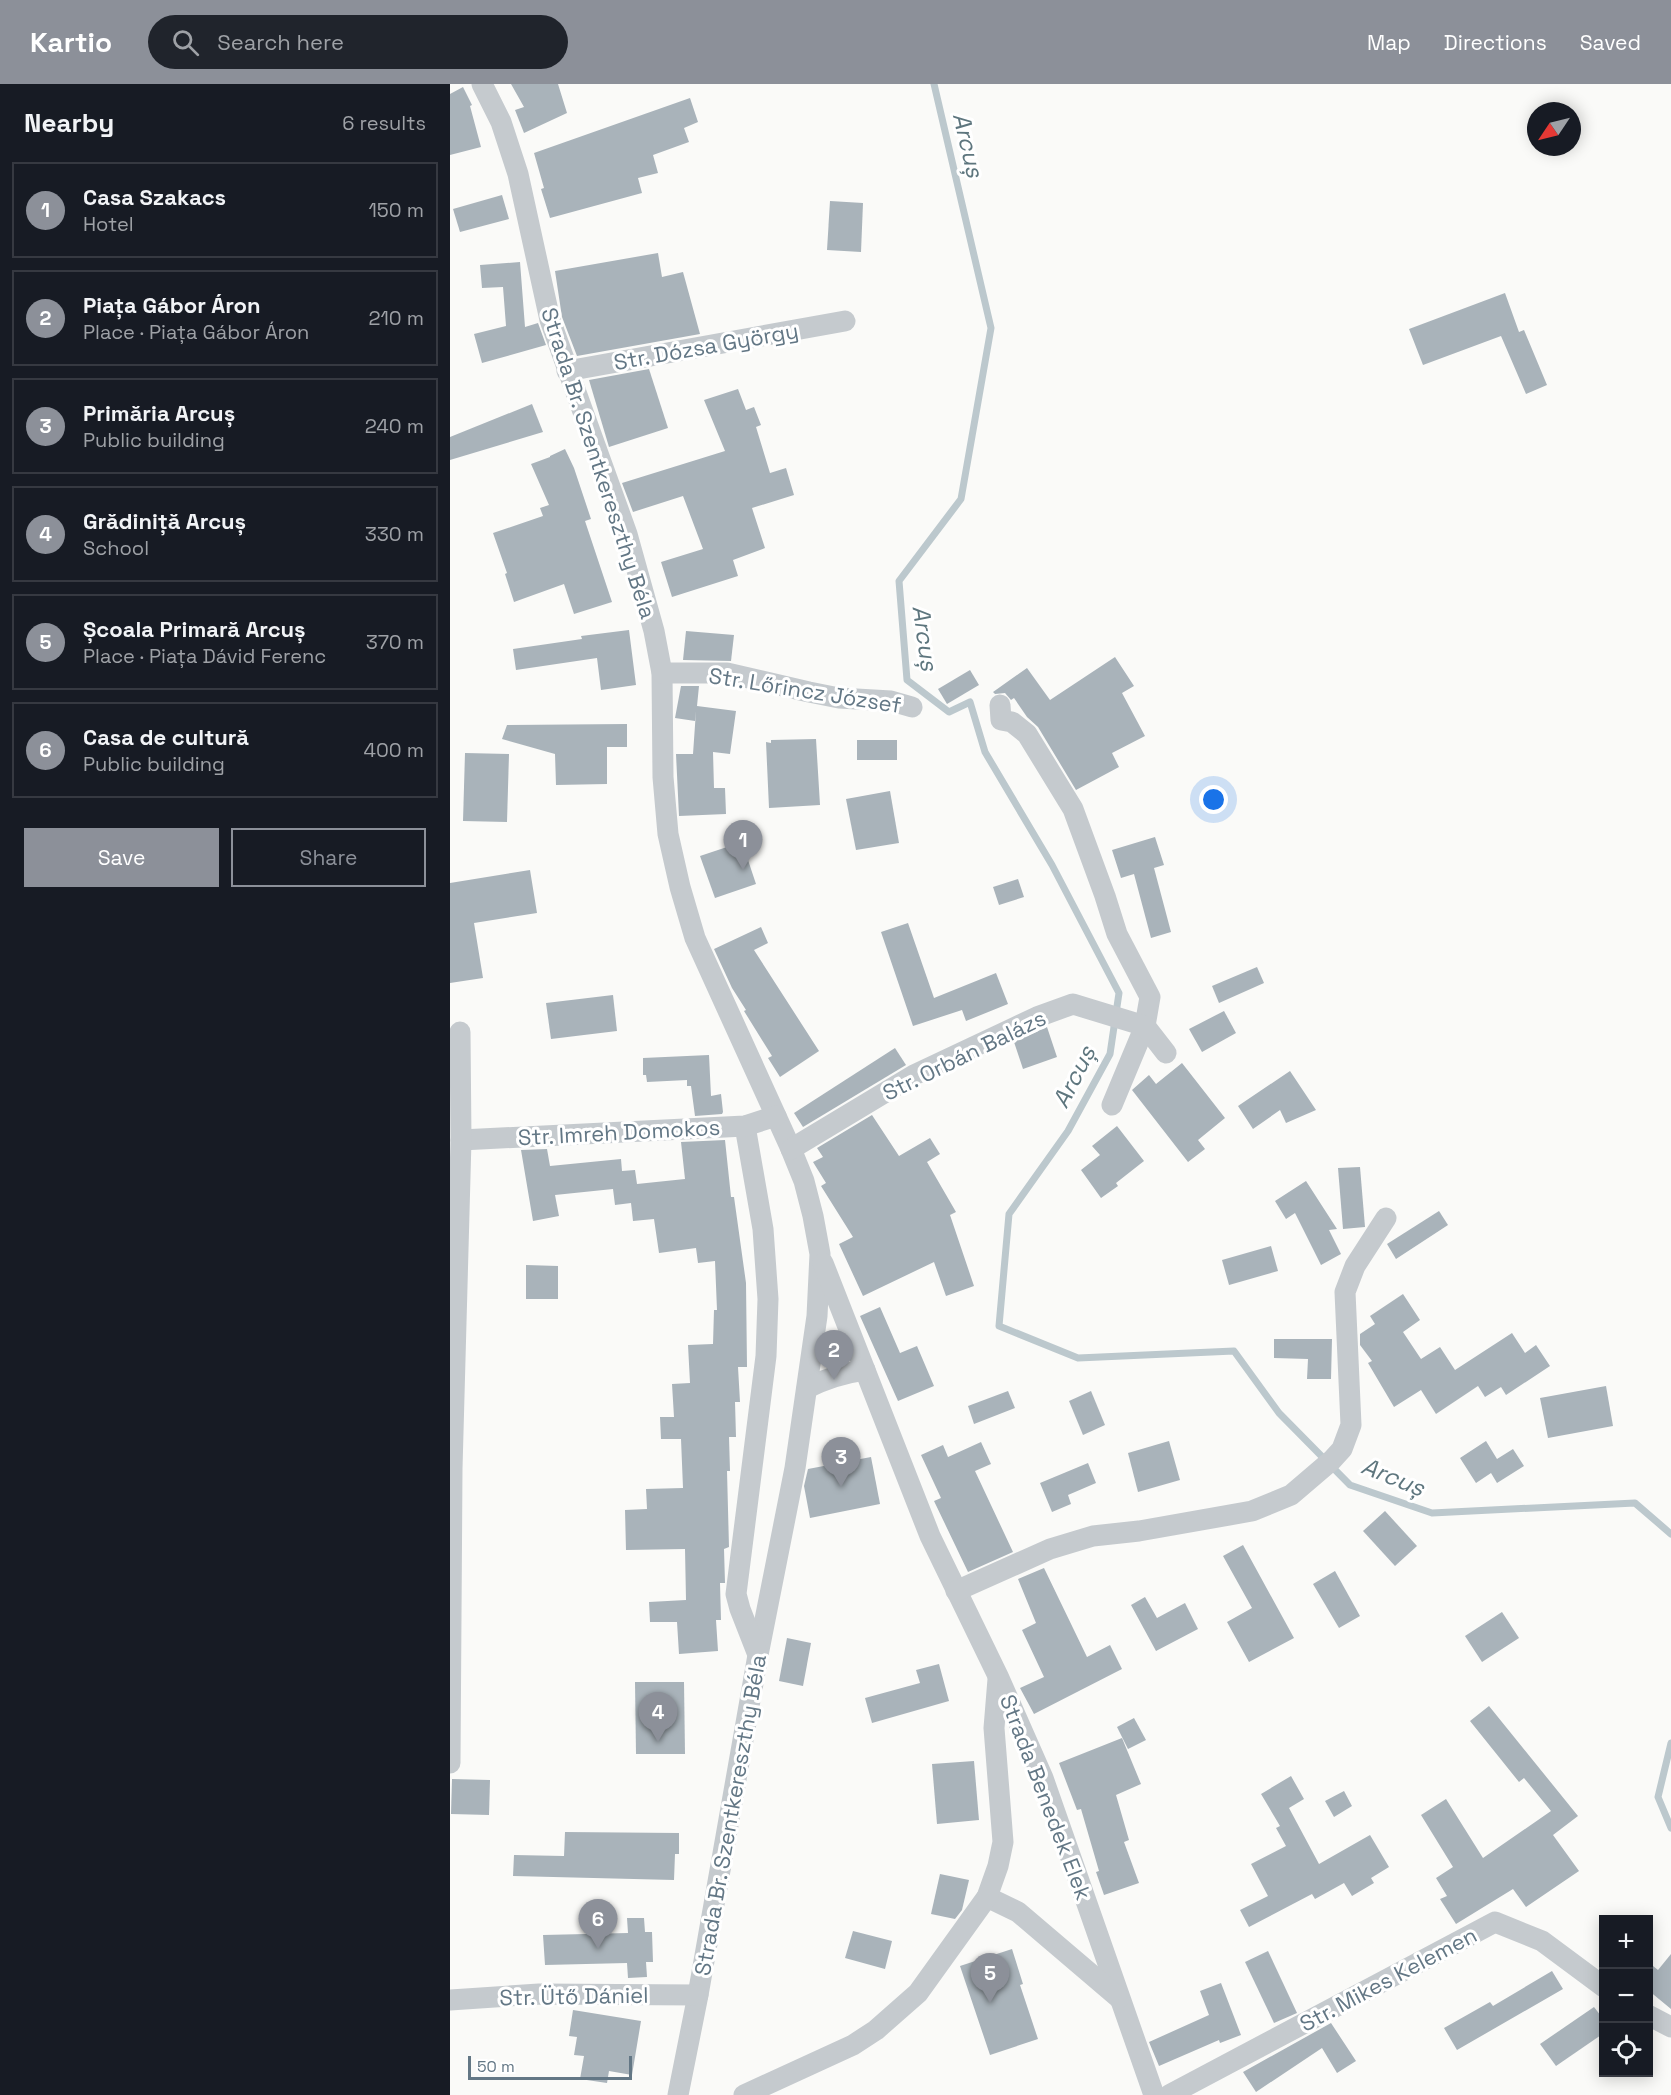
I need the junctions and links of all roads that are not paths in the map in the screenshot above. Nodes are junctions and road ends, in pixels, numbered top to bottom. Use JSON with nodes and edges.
{"nodes":[{"id":1,"x":482,"y":84,"type":"edge"},
{"id":2,"x":845,"y":321,"type":"dead end"},
{"id":3,"x":567,"y":371,"type":"junction"},
{"id":4,"x":662,"y":673,"type":"junction"},
{"id":5,"x":1000,"y":705,"type":"dead end"},
{"id":6,"x":912,"y":706,"type":"dead end"},
{"id":7,"x":1145,"y":1026,"type":"junction"},
{"id":8,"x":460,"y":1032,"type":"dead end"},
{"id":9,"x":1166,"y":1053,"type":"dead end"},
{"id":10,"x":1112,"y":1105,"type":"dead end"},
{"id":11,"x":776,"y":1116,"type":"junction"},
{"id":12,"x":745,"y":1126,"type":"junction"},
{"id":13,"x":461,"y":1140,"type":"junction"},
{"id":14,"x":791,"y":1149,"type":"junction"},
{"id":15,"x":1386,"y":1218,"type":"dead end"},
{"id":16,"x":819,"y":1254,"type":"junction"},
{"id":17,"x":865,"y":1370,"type":"junction"},
{"id":18,"x":807,"y":1388,"type":"junction"},
{"id":19,"x":956,"y":1591,"type":"junction"},
{"id":20,"x":758,"y":1655,"type":"junction"},
{"id":21,"x":998,"y":1676,"type":"junction"},
{"id":22,"x":450,"y":1763,"type":"edge"},
{"id":23,"x":987,"y":1897,"type":"junction"},
{"id":24,"x":1599,"y":1983,"type":"edge"},
{"id":25,"x":698,"y":1995,"type":"junction"},
{"id":26,"x":450,"y":2000,"type":"edge"},
{"id":27,"x":1120,"y":2000,"type":"junction"},
{"id":28,"x":1653,"y":2018,"type":"edge"},
{"id":29,"x":1671,"y":2027,"type":"edge"},
{"id":30,"x":678,"y":2095,"type":"edge"},
{"id":31,"x":744,"y":2095,"type":"edge"},
{"id":32,"x":1154,"y":2095,"type":"edge"},
{"id":33,"x":1169,"y":2095,"type":"edge"}],
"edges":[{"from":1,"to":3,"type":"street","name":"Strada Br. Szentkereszthy Béla"},
{"from":2,"to":3,"type":"street","name":"Str. Dózsa György"},
{"from":3,"to":4,"type":"street","name":"Strada Br. Szentkereszthy Béla"},
{"from":4,"to":6,"type":"street","name":"Str. Lőrincz József"},
{"from":4,"to":11,"type":"street","name":"Strada Br. Szentkereszthy Béla"},
{"from":5,"to":7,"type":"street"},
{"from":7,"to":9,"type":"street"},
{"from":7,"to":10,"type":"street"},
{"from":7,"to":14,"type":"street","name":"Str. Orbán Balázs"},
{"from":8,"to":13,"type":"street"},
{"from":11,"to":12,"type":"street","name":"Str. Imreh Domokos"},
{"from":11,"to":14,"type":"street","name":"Strada Br. Szentkereszthy Béla"},
{"from":12,"to":13,"type":"street","name":"Str. Imreh Domokos"},
{"from":12,"to":20,"type":"street"},
{"from":13,"to":22,"type":"street"},
{"from":14,"to":16,"type":"street","name":"Strada Br. Szentkereszthy Béla"},
{"from":15,"to":19,"type":"street"},
{"from":16,"to":17,"type":"street","name":"Strada Benedek Elek"},
{"from":16,"to":18,"type":"street","name":"Strada Br. Szentkereszthy Béla"},
{"from":17,"to":18,"type":"street"},
{"from":17,"to":19,"type":"street","name":"Strada Benedek Elek"},
{"from":18,"to":20,"type":"street","name":"Strada Br. Szentkereszthy Béla"},
{"from":19,"to":21,"type":"street","name":"Strada Benedek Elek"},
{"from":20,"to":25,"type":"street","name":"Strada Br. Szentkereszthy Béla"},
{"from":21,"to":23,"type":"street"},
{"from":21,"to":27,"type":"street","name":"Strada Benedek Elek"},
{"from":23,"to":27,"type":"street"},
{"from":23,"to":31,"type":"street"},
{"from":24,"to":33,"type":"street","name":"Str. Mikes Kelemen"},
{"from":25,"to":26,"type":"street","name":"Str. Ütő Dániel"},
{"from":25,"to":30,"type":"street","name":"Strada Br. Szentkereszthy Béla"},
{"from":27,"to":32,"type":"street","name":"Strada Benedek Elek"},
{"from":28,"to":29,"type":"street"}]}
